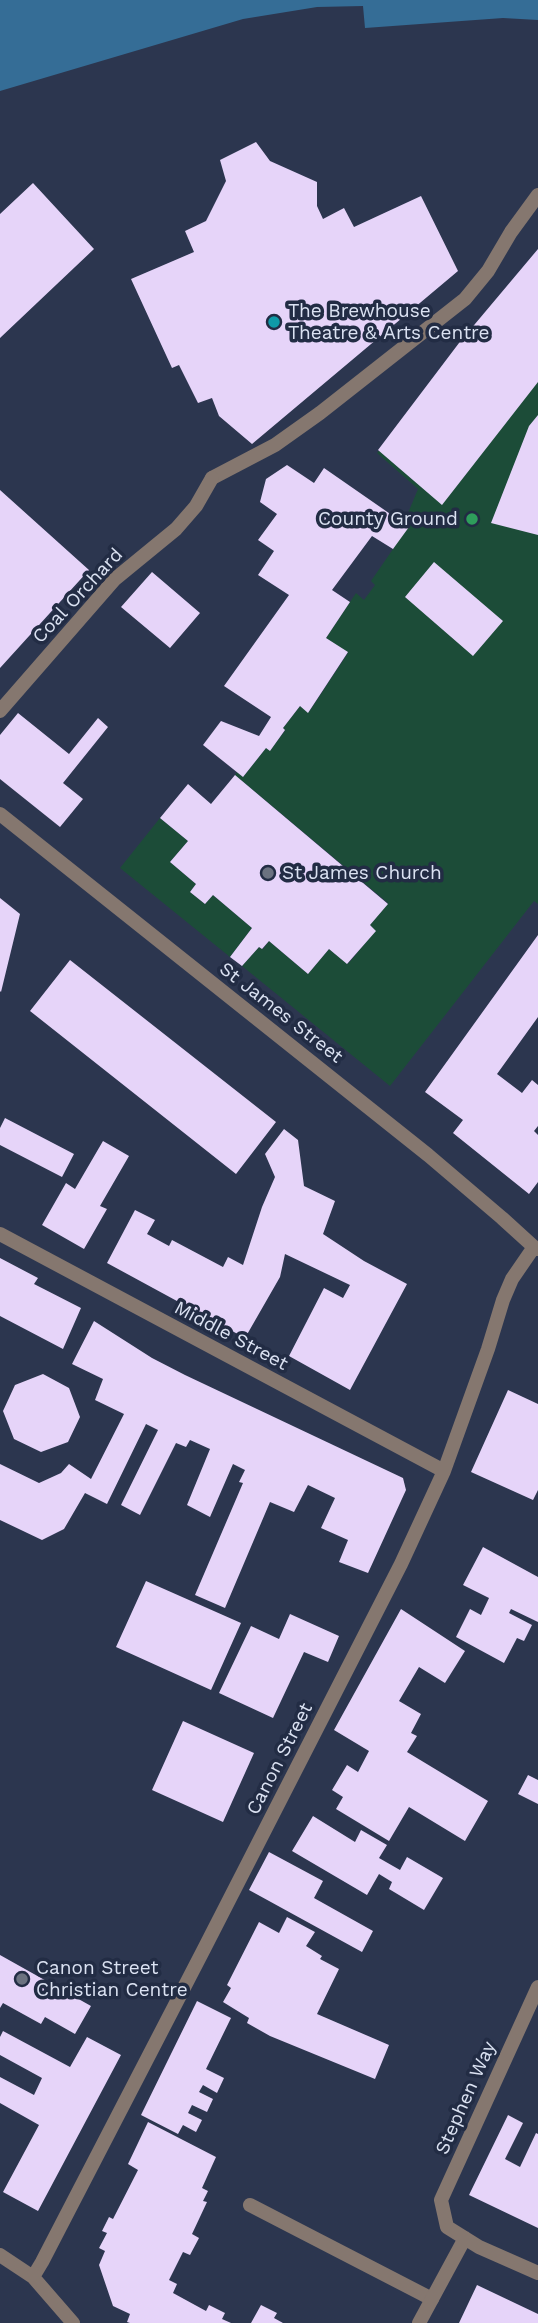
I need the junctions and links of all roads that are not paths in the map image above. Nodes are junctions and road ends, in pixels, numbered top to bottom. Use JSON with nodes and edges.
{"nodes":[{"id":1,"x":538,"y":195,"type":"edge"},
{"id":2,"x":0,"y":711,"type":"edge"},
{"id":3,"x":0,"y":814,"type":"edge"},
{"id":4,"x":0,"y":1234,"type":"edge"},
{"id":5,"x":536,"y":1248,"type":"edge"},
{"id":6,"x":444,"y":1471,"type":"junction"},
{"id":7,"x":538,"y":1987,"type":"edge"},
{"id":8,"x":250,"y":2205,"type":"dead end"},
{"id":9,"x":465,"y":2238,"type":"junction"},
{"id":10,"x":0,"y":2255,"type":"edge"},
{"id":11,"x":538,"y":2273,"type":"edge"},
{"id":12,"x":33,"y":2277,"type":"junction"},
{"id":13,"x":432,"y":2299,"type":"junction"},
{"id":14,"x":73,"y":2323,"type":"edge"},
{"id":15,"x":419,"y":2323,"type":"edge"}],
"edges":[{"from":1,"to":2,"type":"street","name":"Coal Orchard"},
{"from":3,"to":5,"type":"street","name":"St James Street"},
{"from":4,"to":6,"type":"street","name":"Middle Street"},
{"from":5,"to":6,"type":"street","name":"Canon Street"},
{"from":6,"to":12,"type":"street","name":"Canon Street"},
{"from":7,"to":9,"type":"street","name":"Stephen Way"},
{"from":8,"to":13,"type":"street"},
{"from":9,"to":11,"type":"street"},
{"from":9,"to":13,"type":"street"},
{"from":10,"to":12,"type":"street"},
{"from":12,"to":14,"type":"street"},
{"from":13,"to":15,"type":"street"}]}
